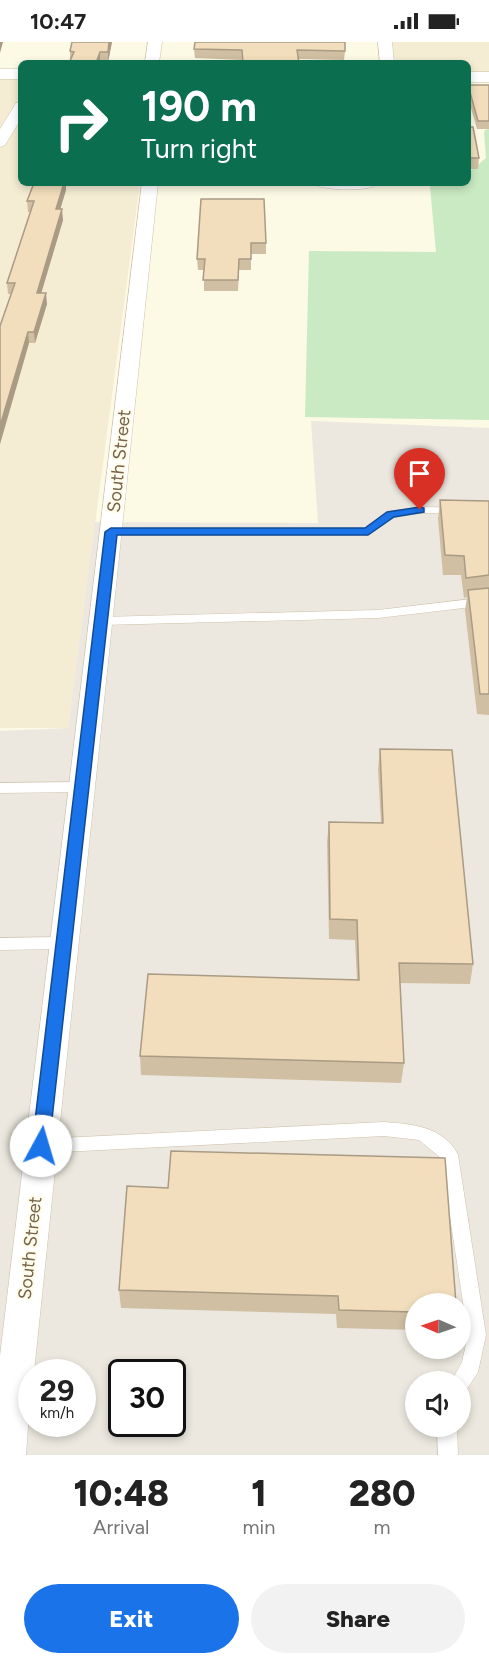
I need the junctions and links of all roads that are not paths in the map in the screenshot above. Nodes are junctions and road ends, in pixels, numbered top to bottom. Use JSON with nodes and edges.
{"nodes":[{"id":1,"x":155,"y":42,"type":"edge"},
{"id":2,"x":385,"y":42,"type":"edge"},
{"id":3,"x":152,"y":60,"type":"edge"},
{"id":4,"x":387,"y":60,"type":"edge"},
{"id":5,"x":0,"y":74,"type":"edge"},
{"id":6,"x":18,"y":74,"type":"edge"},
{"id":7,"x":471,"y":77,"type":"edge"},
{"id":8,"x":489,"y":78,"type":"edge"},
{"id":9,"x":18,"y":111,"type":"edge"},
{"id":10,"x":0,"y":142,"type":"edge"},
{"id":11,"x":150,"y":186,"type":"edge"},
{"id":12,"x":489,"y":511,"type":"edge"},
{"id":13,"x":111,"y":532,"type":"junction"},
{"id":14,"x":489,"y":601,"type":"edge"},
{"id":15,"x":101,"y":621,"type":"junction"},
{"id":16,"x":81,"y":787,"type":"junction"},
{"id":17,"x":0,"y":788,"type":"edge"},
{"id":18,"x":63,"y":943,"type":"junction"},
{"id":19,"x":0,"y":944,"type":"edge"},
{"id":20,"x":41,"y":1146,"type":"junction"},
{"id":21,"x":467,"y":1371,"type":"edge"},
{"id":22,"x":447,"y":1437,"type":"edge"},
{"id":23,"x":7,"y":1455,"type":"edge"},
{"id":24,"x":448,"y":1455,"type":"edge"}],
"edges":[{"from":1,"to":3,"type":"street"},
{"from":2,"to":4,"type":"street"},
{"from":5,"to":6,"type":"street"},
{"from":7,"to":8,"type":"street"},
{"from":9,"to":10,"type":"street"},
{"from":11,"to":13,"type":"street","name":"South Street"},
{"from":12,"to":13,"type":"lane"},
{"from":13,"to":15,"type":"street","name":"South Street"},
{"from":14,"to":15,"type":"lane"},
{"from":15,"to":16,"type":"street","name":"South Street"},
{"from":16,"to":17,"type":"lane"},
{"from":16,"to":18,"type":"street","name":"South Street"},
{"from":18,"to":19,"type":"lane"},
{"from":18,"to":20,"type":"street","name":"South Street"},
{"from":20,"to":21,"type":"lane"},
{"from":20,"to":23,"type":"street","name":"South Street"},
{"from":22,"to":24,"type":"lane"}]}
